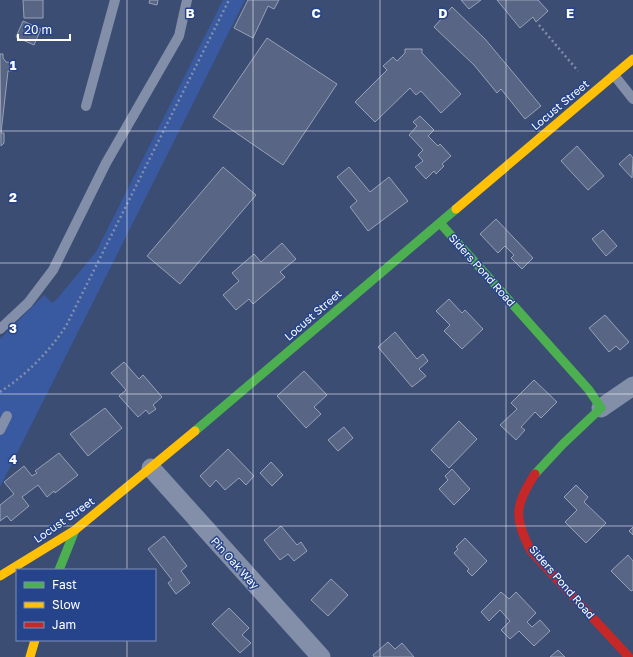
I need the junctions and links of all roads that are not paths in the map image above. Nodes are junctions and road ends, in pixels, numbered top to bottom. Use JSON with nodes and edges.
{"nodes":[{"id":1,"x":115,"y":0,"type":"edge"},
{"id":2,"x":187,"y":0,"type":"edge"},
{"id":3,"x":633,"y":59,"type":"edge"},
{"id":4,"x":614,"y":76,"type":"junction"},
{"id":5,"x":633,"y":99,"type":"edge"},
{"id":6,"x":86,"y":106,"type":"dead end"},
{"id":7,"x":440,"y":223,"type":"junction"},
{"id":8,"x":0,"y":329,"type":"edge"},
{"id":9,"x":633,"y":386,"type":"edge"},
{"id":10,"x":601,"y":408,"type":"junction"},
{"id":11,"x":7,"y":416,"type":"dead end"},
{"id":12,"x":0,"y":430,"type":"edge"},
{"id":13,"x":151,"y":468,"type":"junction"},
{"id":14,"x":75,"y":530,"type":"junction"},
{"id":15,"x":59,"y":569,"type":"edge"},
{"id":16,"x":0,"y":576,"type":"edge"},
{"id":17,"x":35,"y":641,"type":"edge"},
{"id":18,"x":30,"y":657,"type":"edge"},
{"id":19,"x":321,"y":657,"type":"edge"},
{"id":20,"x":628,"y":657,"type":"edge"}],
"edges":[{"from":1,"to":6,"type":"lane"},
{"from":2,"to":8,"type":"lane"},
{"from":3,"to":4,"type":"main road","name":"Locust Street"},
{"from":4,"to":5,"type":"lane"},
{"from":4,"to":7,"type":"main road","name":"Locust Street"},
{"from":7,"to":10,"type":"main road","name":"Siders Pond Road"},
{"from":7,"to":13,"type":"main road","name":"Locust Street"},
{"from":9,"to":10,"type":"street","name":"Siders Pond Road"},
{"from":10,"to":20,"type":"main road","name":"Siders Pond Road"},
{"from":11,"to":12,"type":"lane"},
{"from":13,"to":14,"type":"main road","name":"Locust Street"},
{"from":13,"to":19,"type":"street","name":"Pin Oak Way"},
{"from":14,"to":15,"type":"main road"},
{"from":14,"to":16,"type":"main road","name":"Locust Street"},
{"from":17,"to":18,"type":"main road"}]}
